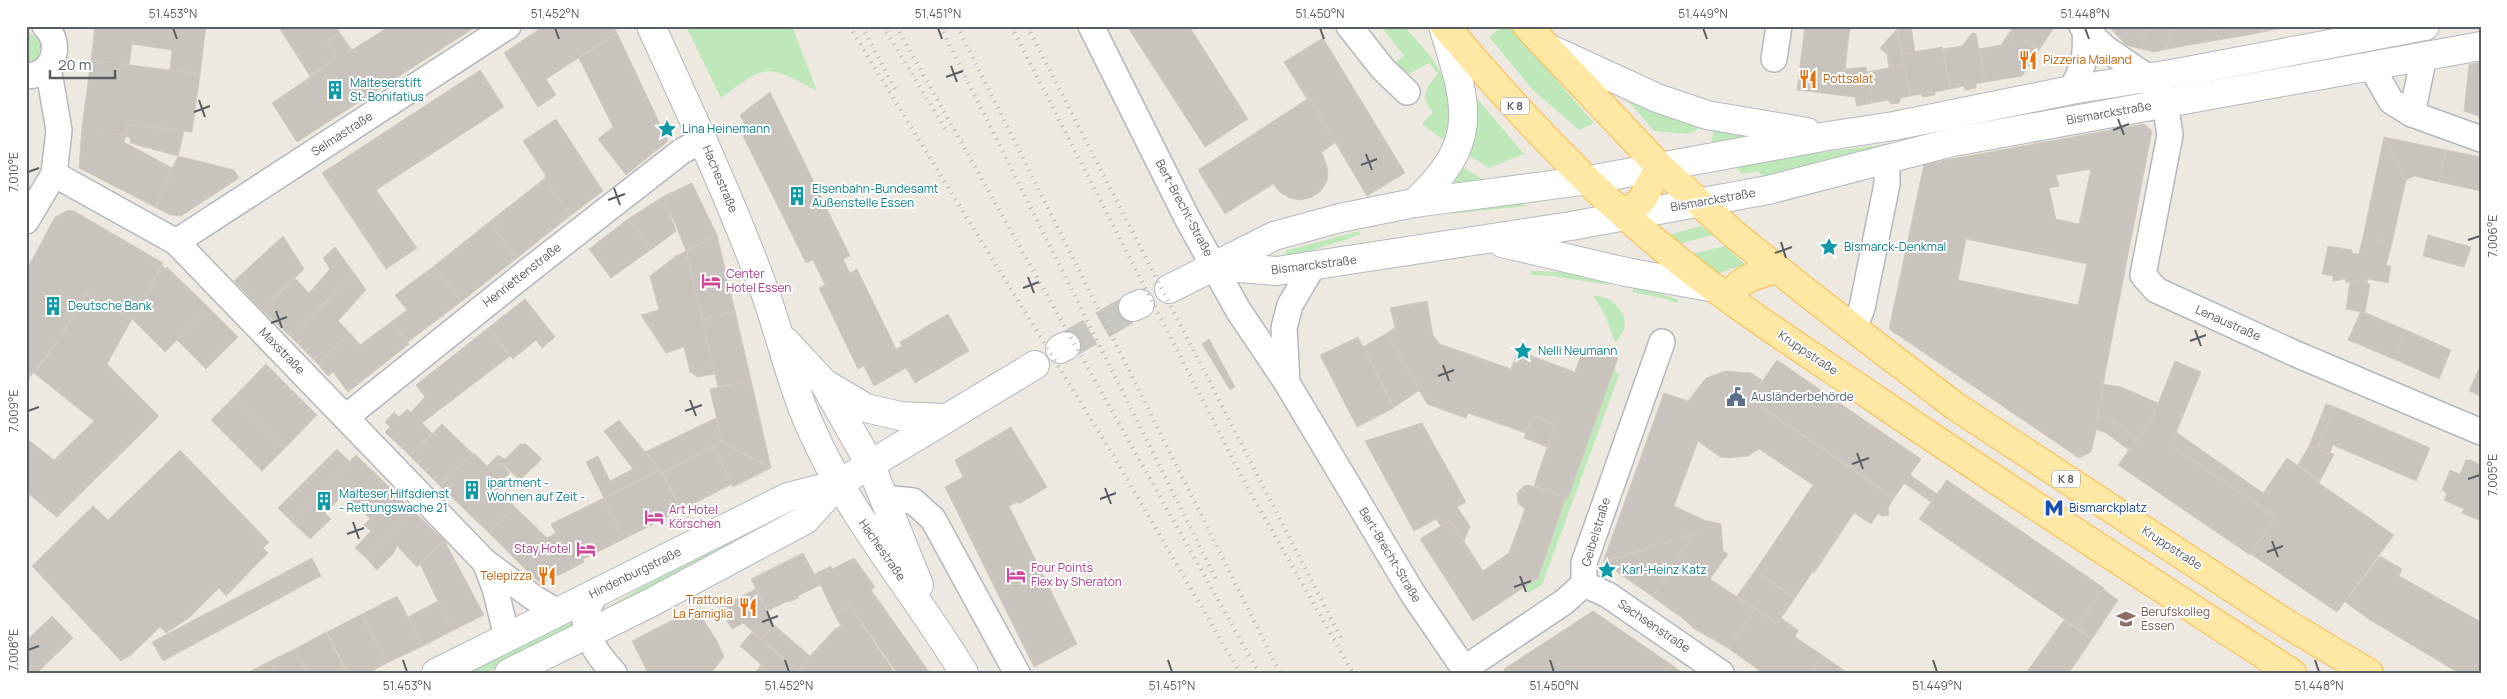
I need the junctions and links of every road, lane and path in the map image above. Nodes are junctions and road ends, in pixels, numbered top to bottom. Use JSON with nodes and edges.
{"nodes":[{"id":1,"x":45,"y":26,"type":"edge"},
{"id":2,"x":508,"y":26,"type":"edge"},
{"id":3,"x":651,"y":26,"type":"edge"},
{"id":4,"x":1091,"y":26,"type":"edge"},
{"id":5,"x":1349,"y":26,"type":"edge"},
{"id":6,"x":1444,"y":26,"type":"edge"},
{"id":7,"x":1527,"y":26,"type":"edge"},
{"id":8,"x":1779,"y":26,"type":"edge"},
{"id":9,"x":2425,"y":26,"type":"edge"},
{"id":10,"x":2083,"y":28,"type":"edge"},
{"id":11,"x":2481,"y":46,"type":"edge"},
{"id":12,"x":1546,"y":47,"type":"junction"},
{"id":13,"x":2424,"y":56,"type":"junction"},
{"id":14,"x":1774,"y":59,"type":"dead end"},
{"id":15,"x":2371,"y":66,"type":"junction"},
{"id":16,"x":37,"y":72,"type":"edge"},
{"id":17,"x":2148,"y":78,"type":"junction"},
{"id":18,"x":2071,"y":90,"type":"junction"},
{"id":19,"x":1407,"y":92,"type":"dead end"},
{"id":20,"x":2165,"y":102,"type":"junction"},
{"id":21,"x":2412,"y":114,"type":"junction"},
{"id":22,"x":1828,"y":136,"type":"junction"},
{"id":23,"x":2481,"y":139,"type":"edge"},
{"id":24,"x":703,"y":140,"type":"junction"},
{"id":25,"x":1887,"y":158,"type":"junction"},
{"id":26,"x":1660,"y":166,"type":"junction"},
{"id":27,"x":54,"y":174,"type":"junction"},
{"id":28,"x":1589,"y":180,"type":"junction"},
{"id":29,"x":1414,"y":203,"type":"junction"},
{"id":30,"x":1700,"y":203,"type":"junction"},
{"id":31,"x":1626,"y":216,"type":"junction"},
{"id":32,"x":26,"y":221,"type":"edge"},
{"id":33,"x":1489,"y":240,"type":"junction"},
{"id":34,"x":176,"y":242,"type":"junction"},
{"id":35,"x":1214,"y":266,"type":"junction"},
{"id":36,"x":1313,"y":266,"type":"junction"},
{"id":37,"x":1777,"y":269,"type":"junction"},
{"id":38,"x":1169,"y":289,"type":"dead end"},
{"id":39,"x":1722,"y":293,"type":"junction"},
{"id":40,"x":1854,"y":329,"type":"junction"},
{"id":41,"x":780,"y":336,"type":"junction"},
{"id":42,"x":1662,"y":342,"type":"dead end"},
{"id":43,"x":1035,"y":365,"type":"dead end"},
{"id":44,"x":824,"y":383,"type":"junction"},
{"id":45,"x":1287,"y":383,"type":"junction"},
{"id":46,"x":346,"y":417,"type":"junction"},
{"id":47,"x":944,"y":418,"type":"junction"},
{"id":48,"x":2481,"y":432,"type":"edge"},
{"id":49,"x":870,"y":464,"type":"junction"},
{"id":50,"x":838,"y":484,"type":"junction"},
{"id":51,"x":884,"y":498,"type":"junction"},
{"id":52,"x":485,"y":562,"type":"junction"},
{"id":53,"x":1584,"y":584,"type":"junction"},
{"id":54,"x":597,"y":591,"type":"junction"},
{"id":55,"x":556,"y":611,"type":"junction"},
{"id":56,"x":933,"y":622,"type":"junction"},
{"id":57,"x":589,"y":634,"type":"junction"},
{"id":58,"x":506,"y":637,"type":"junction"},
{"id":59,"x":1465,"y":671,"type":"edge"},
{"id":60,"x":436,"y":673,"type":"edge"},
{"id":61,"x":509,"y":673,"type":"edge"},
{"id":62,"x":614,"y":673,"type":"edge"},
{"id":63,"x":964,"y":673,"type":"edge"},
{"id":64,"x":1017,"y":673,"type":"edge"},
{"id":65,"x":1721,"y":673,"type":"edge"},
{"id":66,"x":2292,"y":673,"type":"edge"},
{"id":67,"x":2369,"y":673,"type":"edge"}],
"edges":[{"from":1,"to":16,"type":"street"},
{"from":2,"to":34,"type":"street","name":"Selmastraße"},
{"from":3,"to":24,"type":"main road","name":"Hachestraße"},
{"from":4,"to":35,"type":"street","name":"Bert-Brecht-Straße"},
{"from":5,"to":19,"type":"street"},
{"from":6,"to":28,"type":"main road","name":"Kruppstraße","number":"K 8"},
{"from":6,"to":29,"type":"main road"},
{"from":7,"to":12,"type":"main road","name":"Kruppstraße","number":"K 8"},
{"from":8,"to":14,"type":"street"},
{"from":9,"to":17,"type":"main road"},
{"from":10,"to":17,"type":"street"},
{"from":10,"to":18,"type":"street"},
{"from":11,"to":13,"type":"main road","name":"Bismarckstraße"},
{"from":12,"to":22,"type":"main road"},
{"from":12,"to":26,"type":"main road","name":"Kruppstraße","number":"K 8"},
{"from":13,"to":15,"type":"main road","name":"Bismarckstraße"},
{"from":13,"to":21,"type":"street"},
{"from":15,"to":20,"type":"main road","name":"Bismarckstraße"},
{"from":15,"to":21,"type":"street"},
{"from":16,"to":27,"type":"street"},
{"from":17,"to":18,"type":"main road"},
{"from":17,"to":20,"type":"street"},
{"from":18,"to":22,"type":"main road"},
{"from":20,"to":25,"type":"main road","name":"Bismarckstraße"},
{"from":20,"to":48,"type":"street","name":"Lenaustraße"},
{"from":21,"to":23,"type":"street"},
{"from":22,"to":26,"type":"main road"},
{"from":24,"to":41,"type":"main road","name":"Hachestraße"},
{"from":24,"to":46,"type":"street","name":"Henriettenstraße"},
{"from":25,"to":30,"type":"main road","name":"Bismarckstraße"},
{"from":25,"to":40,"type":"street"},
{"from":26,"to":28,"type":"main road"},
{"from":26,"to":30,"type":"main road","name":"Kruppstraße","number":"K 8"},
{"from":26,"to":31,"type":"main road"},
{"from":27,"to":32,"type":"street"},
{"from":27,"to":34,"type":"street","name":"Maxstraße"},
{"from":28,"to":29,"type":"main road"},
{"from":28,"to":31,"type":"main road","name":"Kruppstraße","number":"K 8"},
{"from":29,"to":35,"type":"main road"},
{"from":30,"to":31,"type":"main road","name":"Bismarckstraße"},
{"from":30,"to":37,"type":"main road","name":"Kruppstraße","number":"K 8"},
{"from":31,"to":33,"type":"main road","name":"Bismarckstraße"},
{"from":31,"to":39,"type":"main road","name":"Kruppstraße","number":"K 8"},
{"from":33,"to":36,"type":"main road","name":"Bismarckstraße"},
{"from":33,"to":39,"type":"main road"},
{"from":34,"to":46,"type":"street","name":"Maxstraße"},
{"from":35,"to":36,"type":"main road","name":"Bismarckstraße"},
{"from":35,"to":38,"type":"main road"},
{"from":35,"to":45,"type":"street","name":"Bert-Brecht-Straße"},
{"from":36,"to":45,"type":"street","name":"Bert-Brecht-Straße"},
{"from":37,"to":39,"type":"main road"},
{"from":37,"to":40,"type":"main road","name":"Kruppstraße","number":"K 8"},
{"from":39,"to":66,"type":"main road","name":"Kruppstraße","number":"K 8"},
{"from":40,"to":67,"type":"main road","name":"Kruppstraße","number":"K 8"},
{"from":41,"to":44,"type":"main road","name":"Hachestraße"},
{"from":41,"to":50,"type":"main road","name":"Hachestraße"},
{"from":42,"to":53,"type":"street","name":"Geibelstraße"},
{"from":43,"to":47,"type":"main road","name":"Hindenburgstraße"},
{"from":44,"to":47,"type":"main road"},
{"from":44,"to":49,"type":"main road","name":"Hachestraße"},
{"from":45,"to":59,"type":"street","name":"Bert-Brecht-Straße"},
{"from":46,"to":52,"type":"street","name":"Maxstraße"},
{"from":47,"to":49,"type":"main road","name":"Hindenburgstraße"},
{"from":49,"to":50,"type":"main road","name":"Hindenburgstraße"},
{"from":49,"to":51,"type":"main road","name":"Hachestraße"},
{"from":50,"to":54,"type":"main road","name":"Hindenburgstraße"},
{"from":50,"to":56,"type":"main road","name":"Hachestraße"},
{"from":50,"to":57,"type":"main road","name":"Hindenburgstraße"},
{"from":51,"to":56,"type":"main road","name":"Hachestraße"},
{"from":51,"to":64,"type":"street"},
{"from":52,"to":55,"type":"street","name":"Maxstraße"},
{"from":52,"to":58,"type":"street","name":"Maxstraße"},
{"from":53,"to":59,"type":"street","name":"Geibelstraße"},
{"from":53,"to":65,"type":"street","name":"Sachsenstraße"},
{"from":54,"to":55,"type":"main road","name":"Hindenburgstraße"},
{"from":54,"to":57,"type":"street"},
{"from":55,"to":58,"type":"main road","name":"Hindenburgstraße"},
{"from":56,"to":63,"type":"main road","name":"Hachestraße"},
{"from":57,"to":61,"type":"main road","name":"Hindenburgstraße"},
{"from":57,"to":62,"type":"street"},
{"from":58,"to":60,"type":"main road","name":"Hindenburgstraße"}]}
